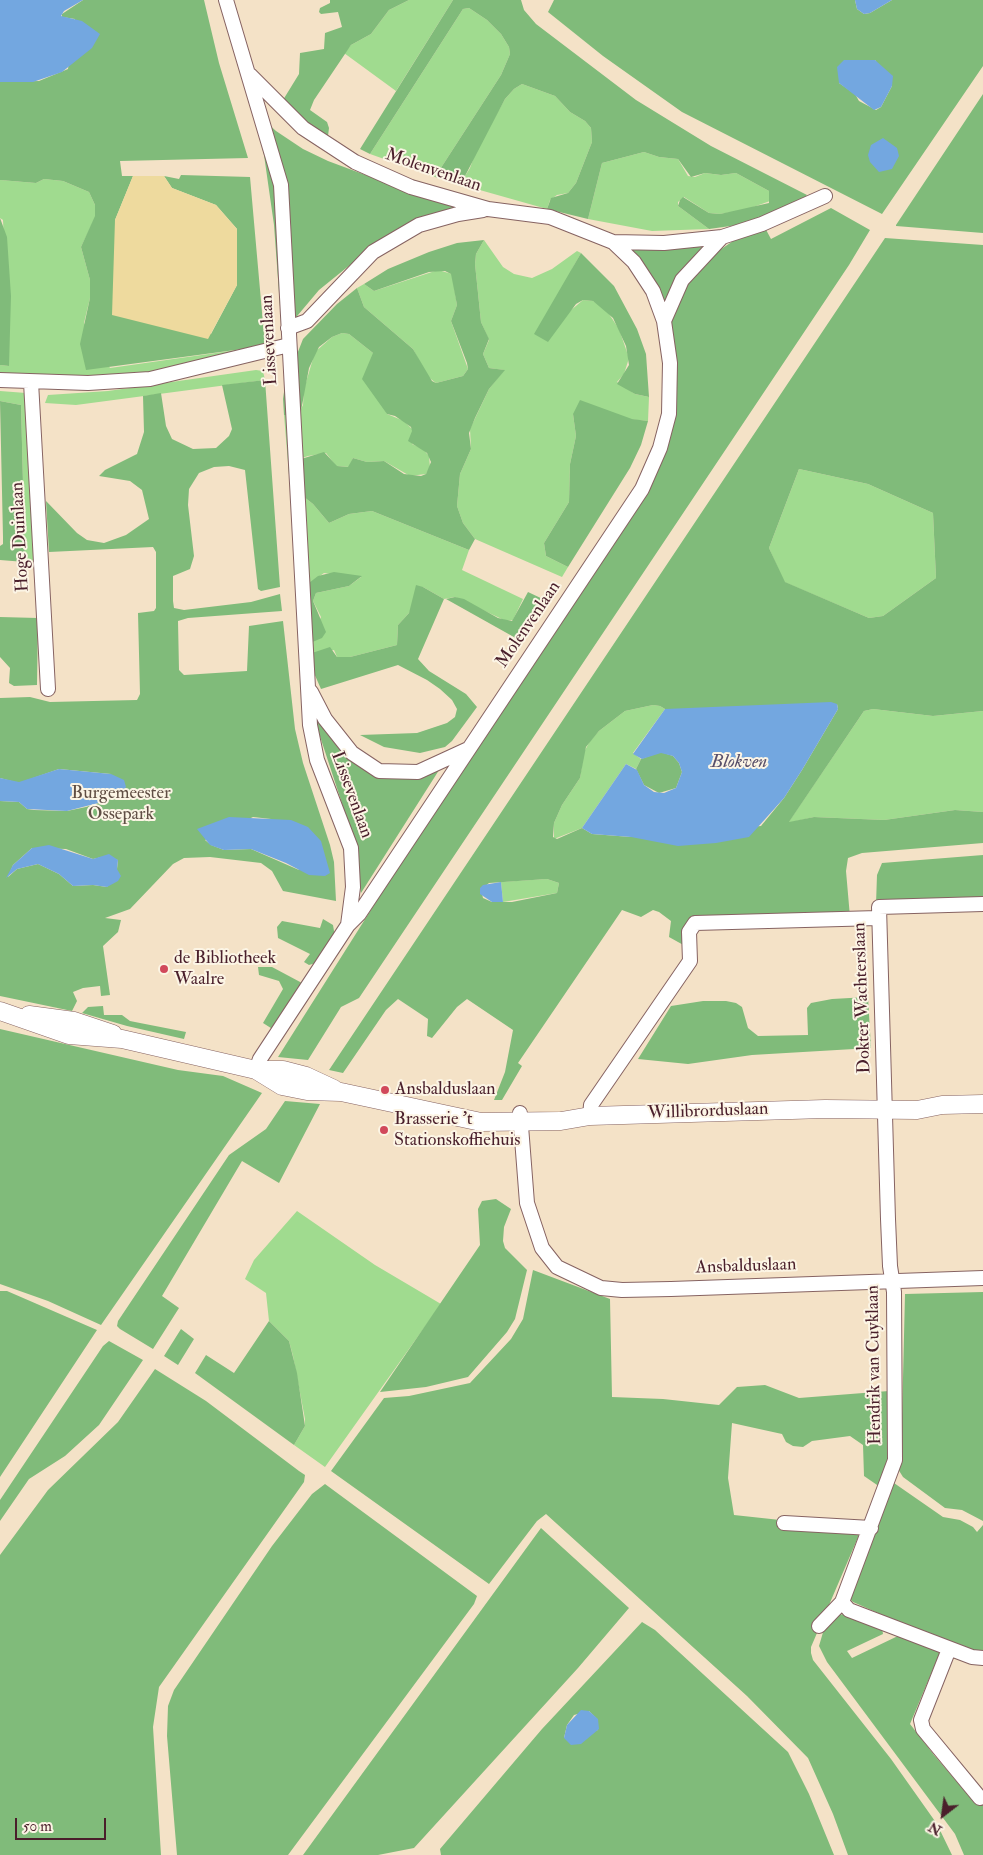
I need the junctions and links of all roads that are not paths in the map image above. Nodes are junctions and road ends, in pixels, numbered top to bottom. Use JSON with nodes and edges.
{"nodes":[{"id":1,"x":226,"y":0,"type":"edge"},
{"id":2,"x":250,"y":75,"type":"junction"},
{"id":3,"x":825,"y":196,"type":"dead end"},
{"id":4,"x":488,"y":209,"type":"junction"},
{"id":5,"x":722,"y":237,"type":"junction"},
{"id":6,"x":613,"y":242,"type":"junction"},
{"id":7,"x":664,"y":321,"type":"junction"},
{"id":8,"x":288,"y":328,"type":"junction"},
{"id":9,"x":289,"y":345,"type":"junction"},
{"id":10,"x":0,"y":380,"type":"edge"},
{"id":11,"x":31,"y":382,"type":"junction"},
{"id":12,"x":308,"y":685,"type":"junction"},
{"id":13,"x":48,"y":689,"type":"dead end"},
{"id":14,"x":469,"y":749,"type":"junction"},
{"id":15,"x":983,"y":904,"type":"edge"},
{"id":16,"x":878,"y":918,"type":"junction"},
{"id":17,"x":348,"y":925,"type":"junction"},
{"id":18,"x":6,"y":1012,"type":"edge"},
{"id":19,"x":256,"y":1070,"type":"junction"},
{"id":20,"x":983,"y":1104,"type":"edge"},
{"id":21,"x":886,"y":1107,"type":"junction"},
{"id":22,"x":590,"y":1116,"type":"junction"},
{"id":23,"x":520,"y":1117,"type":"junction"},
{"id":24,"x":983,"y":1278,"type":"edge"},
{"id":25,"x":893,"y":1280,"type":"junction"},
{"id":26,"x":784,"y":1523,"type":"dead end"},
{"id":27,"x":871,"y":1528,"type":"junction"},
{"id":28,"x":842,"y":1602,"type":"junction"},
{"id":29,"x":819,"y":1626,"type":"dead end"},
{"id":30,"x":949,"y":1649,"type":"junction"},
{"id":31,"x":983,"y":1658,"type":"edge"},
{"id":32,"x":980,"y":1798,"type":"dead end"}],
"edges":[{"from":1,"to":2,"type":"street","name":"Lissevenlaan"},
{"from":2,"to":4,"type":"street","name":"Molenvenlaan"},
{"from":2,"to":8,"type":"street","name":"Lissevenlaan"},
{"from":3,"to":5,"type":"street","name":"Molenvenlaan"},
{"from":4,"to":6,"type":"street","name":"Molenvenlaan"},
{"from":4,"to":8,"type":"street","name":"Molenvenlaan"},
{"from":5,"to":6,"type":"street","name":"Molenvenlaan"},
{"from":5,"to":7,"type":"street","name":"Molenvenlaan"},
{"from":6,"to":7,"type":"street","name":"Molenvenlaan"},
{"from":7,"to":14,"type":"street","name":"Molenvenlaan"},
{"from":8,"to":9,"type":"street","name":"Lissevenlaan"},
{"from":9,"to":11,"type":"street"},
{"from":9,"to":12,"type":"street","name":"Lissevenlaan"},
{"from":10,"to":11,"type":"street"},
{"from":11,"to":13,"type":"street","name":"Hoge Duinlaan"},
{"from":12,"to":14,"type":"street","name":"Lissevenlaan"},
{"from":12,"to":17,"type":"street","name":"Lissevenlaan"},
{"from":14,"to":17,"type":"street","name":"Molenvenlaan"},
{"from":15,"to":16,"type":"street","name":"Dokter Wachterslaan"},
{"from":16,"to":21,"type":"street","name":"Dokter Wachterslaan"},
{"from":16,"to":22,"type":"street"},
{"from":17,"to":19,"type":"street","name":"Lissevenlaan"},
{"from":18,"to":19,"type":"main road","name":"Willibrorduslaan"},
{"from":19,"to":23,"type":"main road","name":"Willibrorduslaan"},
{"from":20,"to":21,"type":"main road","name":"Willibrorduslaan"},
{"from":21,"to":22,"type":"main road","name":"Willibrorduslaan"},
{"from":21,"to":25,"type":"street","name":"Hendrik van Cuyklaan"},
{"from":22,"to":23,"type":"main road","name":"Willibrorduslaan"},
{"from":23,"to":25,"type":"street","name":"Ansbalduslaan"},
{"from":24,"to":25,"type":"street","name":"Ansbalduslaan"},
{"from":25,"to":27,"type":"street","name":"Hendrik van Cuyklaan"},
{"from":26,"to":27,"type":"street"},
{"from":27,"to":28,"type":"street","name":"Hendrik van Cuyklaan"},
{"from":28,"to":29,"type":"street"},
{"from":28,"to":30,"type":"street"},
{"from":30,"to":31,"type":"street"},
{"from":30,"to":32,"type":"street"}]}
